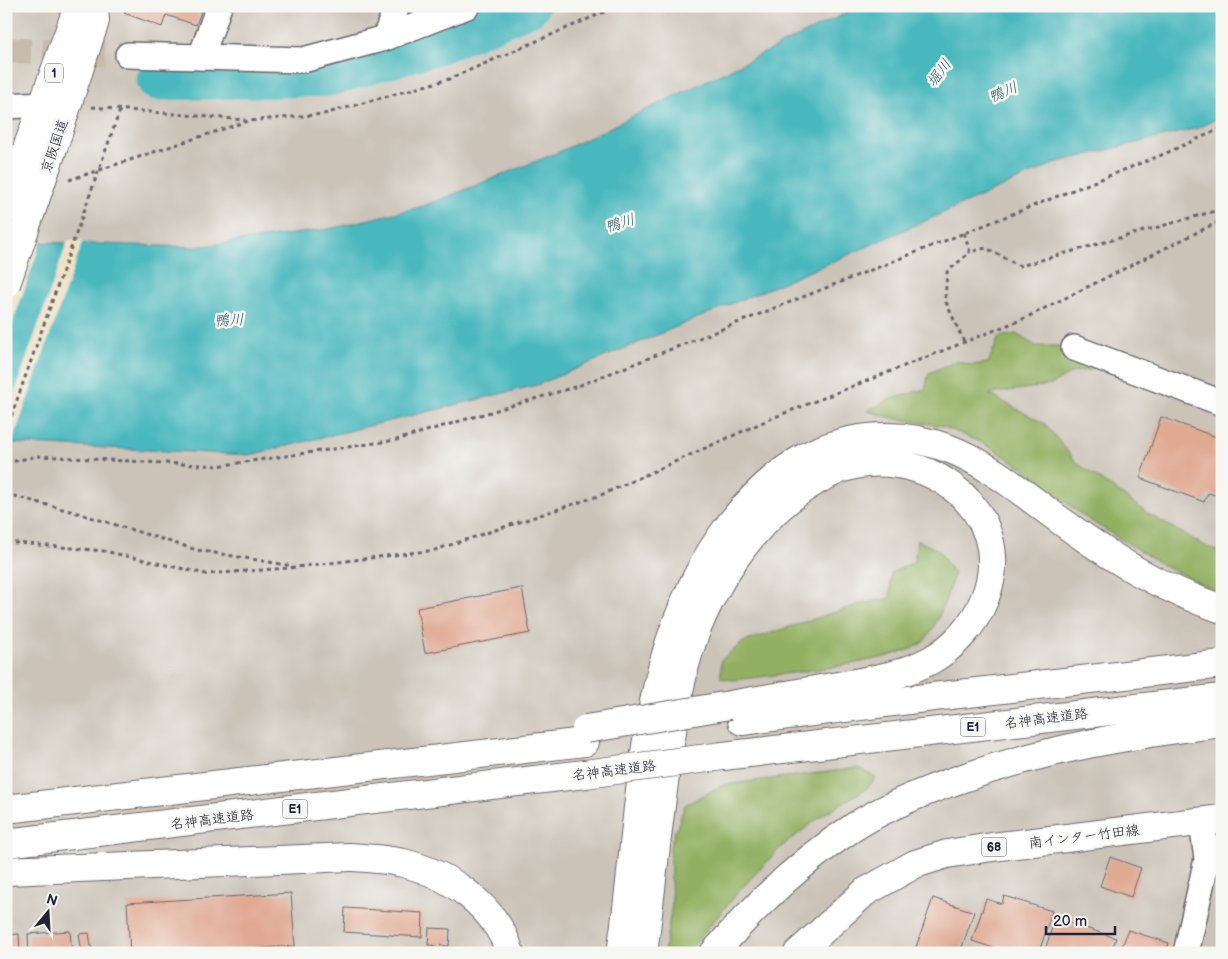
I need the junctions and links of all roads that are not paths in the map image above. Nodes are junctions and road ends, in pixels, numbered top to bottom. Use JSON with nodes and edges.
{"nodes":[{"id":1,"x":84,"y":6,"type":"edge"},
{"id":2,"x":94,"y":6,"type":"edge"},
{"id":3,"x":219,"y":6,"type":"edge"},
{"id":4,"x":397,"y":6,"type":"edge"},
{"id":5,"x":467,"y":6,"type":"edge"},
{"id":6,"x":385,"y":38,"type":"junction"},
{"id":7,"x":128,"y":55,"type":"tunnel mouth"},
{"id":8,"x":201,"y":57,"type":"junction"},
{"id":9,"x":55,"y":104,"type":"junction"},
{"id":10,"x":6,"y":106,"type":"edge"},
{"id":11,"x":42,"y":144,"type":"junction"},
{"id":12,"x":6,"y":208,"type":"edge"},
{"id":13,"x":6,"y":284,"type":"edge"},
{"id":14,"x":1074,"y":348,"type":"dead end"},
{"id":15,"x":1222,"y":403,"type":"edge"},
{"id":16,"x":1222,"y":609,"type":"edge"},
{"id":17,"x":1222,"y":664,"type":"edge"},
{"id":18,"x":1222,"y":698,"type":"edge"},
{"id":19,"x":729,"y":714,"type":"junction"},
{"id":20,"x":1222,"y":723,"type":"edge"},
{"id":21,"x":6,"y":809,"type":"edge"},
{"id":22,"x":1212,"y":821,"type":"edge"},
{"id":23,"x":6,"y":844,"type":"edge"},
{"id":24,"x":6,"y":871,"type":"edge"},
{"id":25,"x":510,"y":953,"type":"edge"},
{"id":26,"x":621,"y":953,"type":"edge"},
{"id":27,"x":643,"y":953,"type":"edge"},
{"id":28,"x":714,"y":953,"type":"edge"},
{"id":29,"x":798,"y":953,"type":"edge"},
{"id":30,"x":1186,"y":953,"type":"edge"}],
"edges":[{"from":1,"to":9,"type":"main road","name":"京阪国道","number":"1"},
{"from":2,"to":9,"type":"main road","name":"京阪国道","number":"1"},
{"from":3,"to":8,"type":"street"},
{"from":4,"to":6,"type":"street"},
{"from":5,"to":6,"type":"street"},
{"from":6,"to":8,"type":"street"},
{"from":7,"to":8,"type":"street"},
{"from":9,"to":10,"type":"street"},
{"from":9,"to":11,"type":"main road","name":"京阪国道","number":"1"},
{"from":11,"to":12,"type":"main road","name":"京阪国道","number":"1","bridge":true},
{"from":11,"to":13,"type":"main road","name":"京阪国道","number":"1","bridge":true},
{"from":14,"to":15,"type":"street"},
{"from":16,"to":26,"type":"main road"},
{"from":17,"to":19,"type":"main road"},
{"from":18,"to":23,"type":"main road","name":"名神高速道路","number":"E1","bridge":true},
{"from":19,"to":21,"type":"main road","bridge":true},
{"from":19,"to":27,"type":"main road"},
{"from":20,"to":28,"type":"main road"},
{"from":22,"to":29,"type":"main road","name":"南インター竹田線","number":"68"},
{"from":22,"to":30,"type":"street"},
{"from":24,"to":25,"type":"main road"}]}
